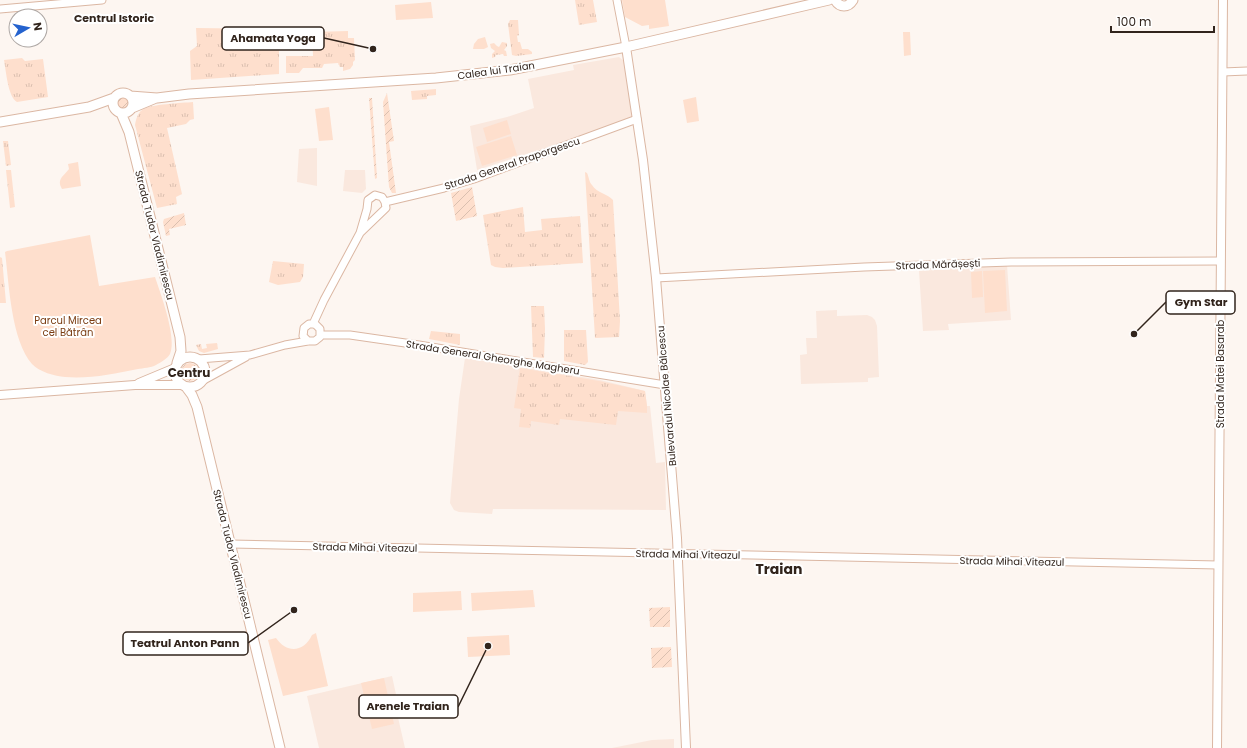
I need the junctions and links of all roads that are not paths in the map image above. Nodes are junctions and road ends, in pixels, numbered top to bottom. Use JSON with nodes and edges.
{"nodes":[{"id":1,"x":102,"y":0,"type":"edge"},
{"id":2,"x":618,"y":0,"type":"edge"},
{"id":3,"x":829,"y":0,"type":"edge"},
{"id":4,"x":835,"y":0,"type":"edge"},
{"id":5,"x":854,"y":0,"type":"edge"},
{"id":6,"x":1223,"y":0,"type":"edge"},
{"id":7,"x":0,"y":9,"type":"edge"},
{"id":8,"x":626,"y":47,"type":"junction"},
{"id":9,"x":1247,"y":71,"type":"edge"},
{"id":10,"x":1223,"y":72,"type":"junction"},
{"id":11,"x":130,"y":96,"type":"junction"},
{"id":12,"x":114,"y":98,"type":"junction"},
{"id":13,"x":157,"y":98,"type":"junction"},
{"id":14,"x":89,"y":107,"type":"junction"},
{"id":15,"x":132,"y":109,"type":"junction"},
{"id":16,"x":118,"y":112,"type":"junction"},
{"id":17,"x":637,"y":119,"type":"junction"},
{"id":18,"x":0,"y":122,"type":"edge"},
{"id":19,"x":129,"y":132,"type":"junction"},
{"id":20,"x":386,"y":202,"type":"junction"},
{"id":21,"x":367,"y":209,"type":"junction"},
{"id":22,"x":382,"y":214,"type":"junction"},
{"id":23,"x":360,"y":233,"type":"junction"},
{"id":24,"x":1220,"y":261,"type":"junction"},
{"id":25,"x":656,"y":278,"type":"junction"},
{"id":26,"x":313,"y":324,"type":"junction"},
{"id":27,"x":303,"y":334,"type":"junction"},
{"id":28,"x":321,"y":335,"type":"junction"},
{"id":29,"x":180,"y":337,"type":"junction"},
{"id":30,"x":308,"y":341,"type":"junction"},
{"id":31,"x":285,"y":345,"type":"junction"},
{"id":32,"x":250,"y":355,"type":"junction"},
{"id":33,"x":195,"y":358,"type":"junction"},
{"id":34,"x":176,"y":366,"type":"junction"},
{"id":35,"x":202,"y":382,"type":"junction"},
{"id":36,"x":135,"y":385,"type":"junction"},
{"id":37,"x":665,"y":385,"type":"junction"},
{"id":38,"x":184,"y":386,"type":"junction"},
{"id":39,"x":0,"y":395,"type":"edge"},
{"id":40,"x":197,"y":407,"type":"junction"},
{"id":41,"x":231,"y":544,"type":"junction"},
{"id":42,"x":678,"y":553,"type":"junction"},
{"id":43,"x":1218,"y":565,"type":"junction"},
{"id":44,"x":280,"y":748,"type":"edge"},
{"id":45,"x":686,"y":748,"type":"edge"},
{"id":46,"x":1217,"y":748,"type":"edge"}],
"edges":[{"from":1,"to":7,"type":"street"},
{"from":2,"to":8,"type":"street"},
{"from":3,"to":8,"type":"main road","name":"Calea lui Traian"},
{"from":4,"to":5,"type":"main road"},
{"from":6,"to":10,"type":"main road","name":"Strada Matei Basarab"},
{"from":8,"to":13,"type":"main road","name":"Calea lui Traian"},
{"from":8,"to":17,"type":"main road","name":"Bulevardul Nicolae Bălcescu"},
{"from":9,"to":10,"type":"street"},
{"from":10,"to":24,"type":"main road","name":"Strada Matei Basarab"},
{"from":11,"to":12,"type":"main road"},
{"from":11,"to":13,"type":"main road","name":"Calea lui Traian"},
{"from":11,"to":15,"type":"main road"},
{"from":12,"to":14,"type":"main road"},
{"from":12,"to":16,"type":"main road"},
{"from":13,"to":15,"type":"main road","name":"Calea lui Traian"},
{"from":14,"to":16,"type":"main road"},
{"from":14,"to":18,"type":"main road"},
{"from":15,"to":16,"type":"main road"},
{"from":15,"to":19,"type":"main road","name":"Strada Tudor Vladimirescu"},
{"from":16,"to":19,"type":"main road","name":"Strada Tudor Vladimirescu"},
{"from":17,"to":20,"type":"street","name":"Strada General Praporgescu"},
{"from":17,"to":25,"type":"main road","name":"Bulevardul Nicolae Bălcescu"},
{"from":19,"to":29,"type":"main road","name":"Strada Tudor Vladimirescu"},
{"from":20,"to":21,"type":"street"},
{"from":20,"to":22,"type":"street"},
{"from":21,"to":22,"type":"street"},
{"from":21,"to":23,"type":"street"},
{"from":22,"to":23,"type":"street"},
{"from":23,"to":26,"type":"street"},
{"from":24,"to":25,"type":"street","name":"Strada Mărășești"},
{"from":24,"to":43,"type":"main road","name":"Strada Matei Basarab"},
{"from":25,"to":37,"type":"main road","name":"Bulevardul Nicolae Bălcescu"},
{"from":26,"to":27,"type":"street"},
{"from":26,"to":28,"type":"street"},
{"from":27,"to":30,"type":"street"},
{"from":27,"to":31,"type":"street"},
{"from":28,"to":30,"type":"street"},
{"from":28,"to":37,"type":"street","name":"Strada General Gheorghe Magheru"},
{"from":29,"to":33,"type":"main road","name":"Strada Tudor Vladimirescu"},
{"from":29,"to":34,"type":"main road","name":"Strada Tudor Vladimirescu"},
{"from":30,"to":31,"type":"street"},
{"from":31,"to":32,"type":"street"},
{"from":32,"to":33,"type":"street"},
{"from":32,"to":35,"type":"street"},
{"from":33,"to":34,"type":"main road"},
{"from":33,"to":35,"type":"main road"},
{"from":34,"to":36,"type":"main road"},
{"from":34,"to":38,"type":"main road"},
{"from":35,"to":38,"type":"main road"},
{"from":35,"to":40,"type":"main road","name":"Strada Tudor Vladimirescu"},
{"from":36,"to":38,"type":"main road"},
{"from":36,"to":39,"type":"main road"},
{"from":37,"to":42,"type":"main road","name":"Bulevardul Nicolae Bălcescu"},
{"from":38,"to":40,"type":"main road","name":"Strada Tudor Vladimirescu"},
{"from":40,"to":41,"type":"main road","name":"Strada Tudor Vladimirescu"},
{"from":41,"to":42,"type":"street","name":"Strada Mihai Viteazul"},
{"from":41,"to":44,"type":"main road","name":"Strada Tudor Vladimirescu"},
{"from":42,"to":43,"type":"street","name":"Strada Mihai Viteazul"},
{"from":42,"to":45,"type":"main road","name":"Bulevardul Nicolae Bălcescu"},
{"from":43,"to":46,"type":"main road","name":"Strada Matei Basarab"}]}
